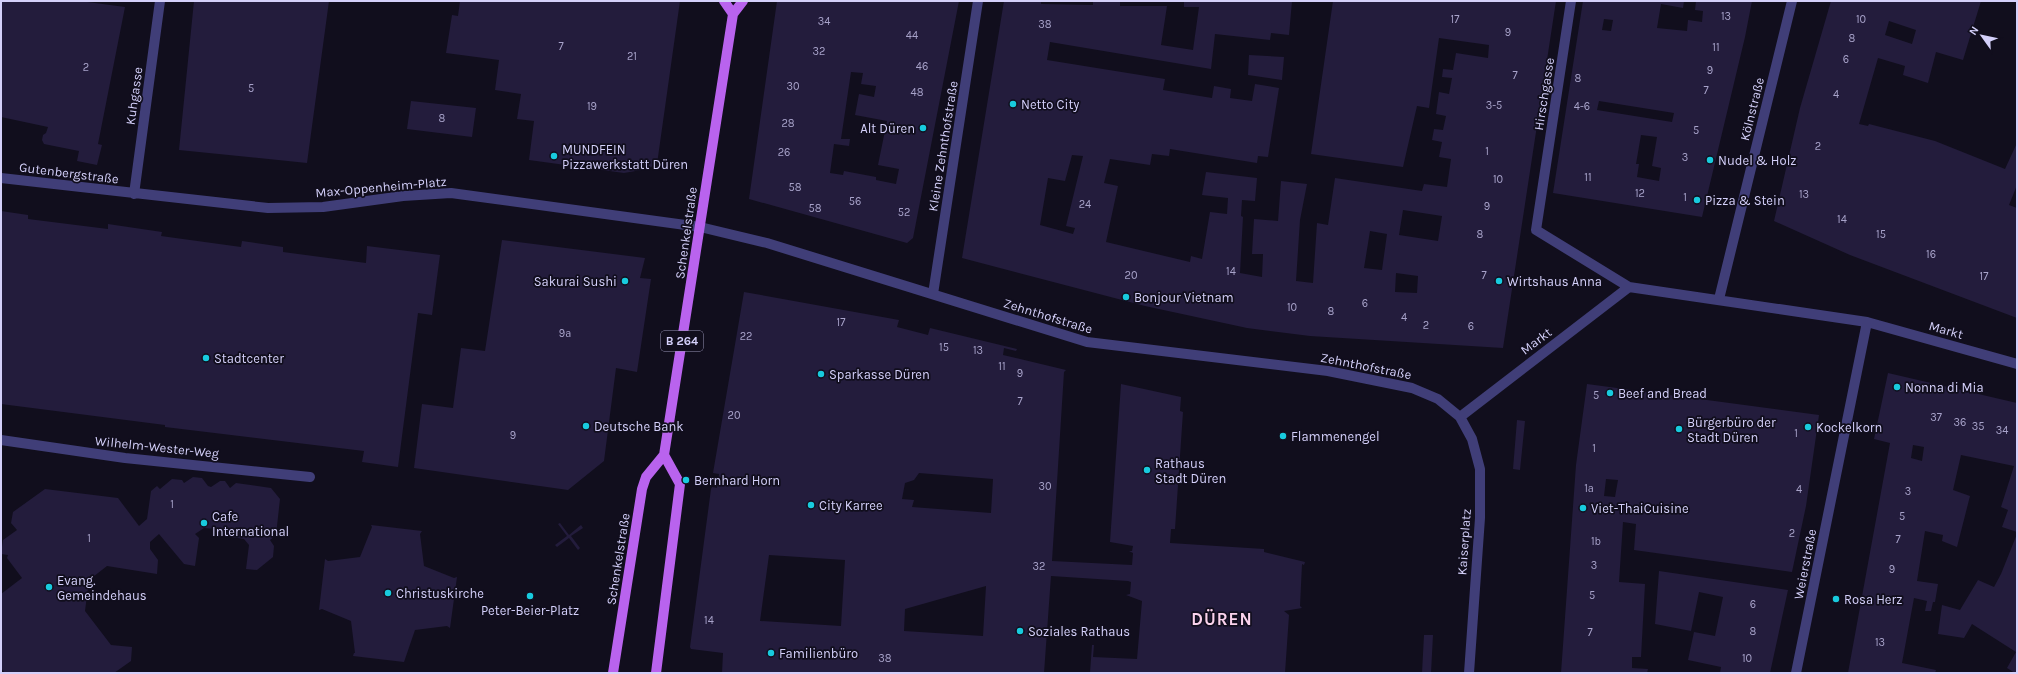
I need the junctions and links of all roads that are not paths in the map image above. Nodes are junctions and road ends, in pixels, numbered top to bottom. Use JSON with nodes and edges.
{"nodes":[{"id":1,"x":160,"y":1,"type":"edge"},
{"id":2,"x":724,"y":1,"type":"edge"},
{"id":3,"x":743,"y":1,"type":"edge"},
{"id":4,"x":978,"y":1,"type":"edge"},
{"id":5,"x":1571,"y":1,"type":"edge"},
{"id":6,"x":1792,"y":1,"type":"edge"},
{"id":7,"x":733,"y":14,"type":"junction"},
{"id":8,"x":1,"y":178,"type":"edge"},
{"id":9,"x":1542,"y":190,"type":"joint"},
{"id":10,"x":134,"y":194,"type":"junction"},
{"id":11,"x":700,"y":227,"type":"junction"},
{"id":12,"x":1629,"y":287,"type":"junction"},
{"id":13,"x":933,"y":294,"type":"junction"},
{"id":14,"x":1719,"y":299,"type":"junction"},
{"id":15,"x":1867,"y":322,"type":"junction"},
{"id":16,"x":2017,"y":364,"type":"edge"},
{"id":17,"x":1460,"y":417,"type":"junction"},
{"id":18,"x":1,"y":440,"type":"edge"},
{"id":19,"x":664,"y":455,"type":"junction"},
{"id":20,"x":310,"y":477,"type":"dead end"},
{"id":21,"x":613,"y":673,"type":"edge"},
{"id":22,"x":656,"y":673,"type":"edge"},
{"id":23,"x":1469,"y":673,"type":"edge"},
{"id":24,"x":1796,"y":673,"type":"edge"}],
"edges":[{"from":1,"to":10,"type":"street","name":"Kuhgasse"},
{"from":2,"to":7,"type":"main road"},
{"from":3,"to":7,"type":"main road","name":"Schenkelstraße","number":"B 264"},
{"from":4,"to":13,"type":"street","name":"Kleine Zehnthofstraße"},
{"from":5,"to":9,"type":"street","name":"Hirschgasse"},
{"from":6,"to":14,"type":"street","name":"Kölnstraße"},
{"from":7,"to":11,"type":"main road","name":"Schenkelstraße","number":"B 264"},
{"from":8,"to":10,"type":"street","name":"Gutenbergstraße"},
{"from":9,"to":12,"type":"street","name":"Markt"},
{"from":10,"to":11,"type":"street","name":"Max-Oppenheim-Platz"},
{"from":11,"to":13,"type":"street","name":"Zehnthofstraße"},
{"from":11,"to":19,"type":"main road","name":"Schenkelstraße","number":"B 264"},
{"from":12,"to":14,"type":"street","name":"Markt"},
{"from":12,"to":17,"type":"street","name":"Markt"},
{"from":13,"to":17,"type":"street","name":"Zehnthofstraße"},
{"from":14,"to":15,"type":"street","name":"Markt"},
{"from":15,"to":16,"type":"street","name":"Markt"},
{"from":15,"to":24,"type":"street","name":"Weierstraße"},
{"from":17,"to":23,"type":"street","name":"Kaiserplatz"},
{"from":18,"to":20,"type":"street","name":"Wilhelm-Wester-Weg"},
{"from":19,"to":21,"type":"main road","name":"Schenkelstraße"},
{"from":19,"to":22,"type":"main road"}]}
